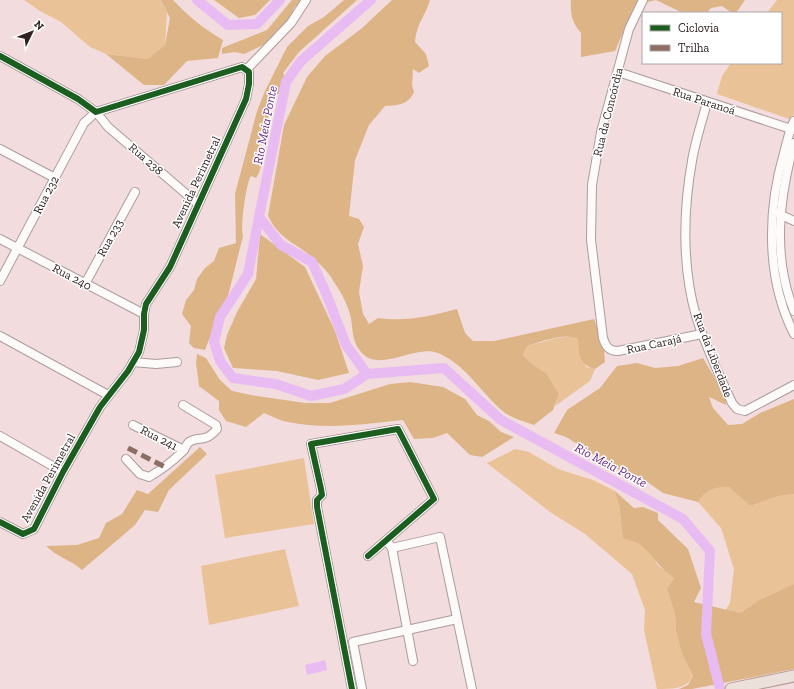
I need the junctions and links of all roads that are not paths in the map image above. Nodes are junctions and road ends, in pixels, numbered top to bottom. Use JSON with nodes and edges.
{"nodes":[{"id":1,"x":306,"y":0,"type":"edge"},
{"id":2,"x":643,"y":0,"type":"edge"},
{"id":3,"x":0,"y":56,"type":"edge"},
{"id":4,"x":247,"y":69,"type":"junction"},
{"id":5,"x":618,"y":72,"type":"junction"},
{"id":6,"x":707,"y":102,"type":"junction"},
{"id":7,"x":96,"y":112,"type":"junction"},
{"id":8,"x":793,"y":126,"type":"edge"},
{"id":9,"x":794,"y":144,"type":"edge"},
{"id":10,"x":0,"y":149,"type":"edge"},
{"id":11,"x":55,"y":178,"type":"junction"},
{"id":12,"x":135,"y":192,"type":"dead end"},
{"id":13,"x":198,"y":204,"type":"junction"},
{"id":14,"x":776,"y":213,"type":"junction"},
{"id":15,"x":794,"y":221,"type":"edge"},
{"id":16,"x":0,"y":239,"type":"edge"},
{"id":17,"x":17,"y":249,"type":"junction"},
{"id":18,"x":0,"y":281,"type":"edge"},
{"id":19,"x":85,"y":284,"type":"junction"},
{"id":20,"x":794,"y":312,"type":"edge"},
{"id":21,"x":144,"y":314,"type":"junction"},
{"id":22,"x":702,"y":334,"type":"junction"},
{"id":23,"x":794,"y":334,"type":"edge"},
{"id":24,"x":0,"y":336,"type":"edge"},
{"id":25,"x":607,"y":347,"type":"joint"},
{"id":26,"x":133,"y":362,"type":"junction"},
{"id":27,"x":177,"y":362,"type":"dead end"},
{"id":28,"x":794,"y":384,"type":"edge"},
{"id":29,"x":108,"y":395,"type":"junction"},
{"id":30,"x":183,"y":405,"type":"dead end"},
{"id":31,"x":133,"y":425,"type":"dead end"},
{"id":32,"x":0,"y":436,"type":"edge"},
{"id":33,"x":184,"y":450,"type":"junction"},
{"id":34,"x":126,"y":459,"type":"dead end"},
{"id":35,"x":63,"y":472,"type":"junction"},
{"id":36,"x":0,"y":522,"type":"edge"},
{"id":37,"x":386,"y":540,"type":"junction"},
{"id":38,"x":392,"y":548,"type":"junction"},
{"id":39,"x":368,"y":556,"type":"dead end"},
{"id":40,"x":457,"y":619,"type":"junction"},
{"id":41,"x":407,"y":630,"type":"junction"},
{"id":42,"x":413,"y":661,"type":"dead end"},
{"id":43,"x":794,"y":676,"type":"edge"},
{"id":44,"x":352,"y":689,"type":"edge"},
{"id":45,"x":362,"y":689,"type":"edge"},
{"id":46,"x":472,"y":689,"type":"edge"},
{"id":47,"x":731,"y":689,"type":"edge"}],
"edges":[{"from":1,"to":4,"type":"street"},
{"from":2,"to":5,"type":"street","name":"Rua da Concórdia"},
{"from":3,"to":7,"type":"street"},
{"from":4,"to":7,"type":"street"},
{"from":4,"to":13,"type":"street","name":"Avenida Perimetral"},
{"from":5,"to":6,"type":"street","name":"Rua Paranoá"},
{"from":5,"to":25,"type":"street","name":"Rua da Concórdia"},
{"from":6,"to":8,"type":"street","name":"Rua Paranoá"},
{"from":6,"to":22,"type":"street","name":"Rua da Liberdade"},
{"from":7,"to":11,"type":"street","name":"Rua 232"},
{"from":7,"to":13,"type":"street","name":"Rua 238"},
{"from":8,"to":14,"type":"street"},
{"from":9,"to":14,"type":"street"},
{"from":10,"to":11,"type":"street"},
{"from":11,"to":17,"type":"street","name":"Rua 232"},
{"from":12,"to":19,"type":"street","name":"Rua 233"},
{"from":13,"to":21,"type":"street","name":"Avenida Perimetral"},
{"from":14,"to":15,"type":"street"},
{"from":14,"to":20,"type":"street"},
{"from":14,"to":23,"type":"street"},
{"from":16,"to":17,"type":"street","name":"Rua 240"},
{"from":17,"to":18,"type":"street","name":"Rua 232"},
{"from":17,"to":19,"type":"street","name":"Rua 240"},
{"from":19,"to":21,"type":"street","name":"Rua 240"},
{"from":21,"to":26,"type":"street","name":"Avenida Perimetral"},
{"from":22,"to":25,"type":"street","name":"Rua Carajá"},
{"from":22,"to":28,"type":"street","name":"Rua da Liberdade"},
{"from":24,"to":29,"type":"street"},
{"from":26,"to":27,"type":"street"},
{"from":26,"to":29,"type":"street","name":"Avenida Perimetral"},
{"from":29,"to":35,"type":"street","name":"Avenida Perimetral"},
{"from":30,"to":33,"type":"street"},
{"from":31,"to":33,"type":"street","name":"Rua 241"},
{"from":32,"to":35,"type":"street"},
{"from":33,"to":34,"type":"street","name":"Rua 241"},
{"from":35,"to":36,"type":"street","name":"Avenida Perimetral"},
{"from":37,"to":38,"type":"street"},
{"from":37,"to":39,"type":"street"},
{"from":37,"to":44,"type":"street"},
{"from":38,"to":40,"type":"street"},
{"from":38,"to":41,"type":"street"},
{"from":40,"to":41,"type":"street"},
{"from":40,"to":46,"type":"street"},
{"from":41,"to":42,"type":"street"},
{"from":41,"to":45,"type":"street"},
{"from":43,"to":47,"type":"main road"}]}
